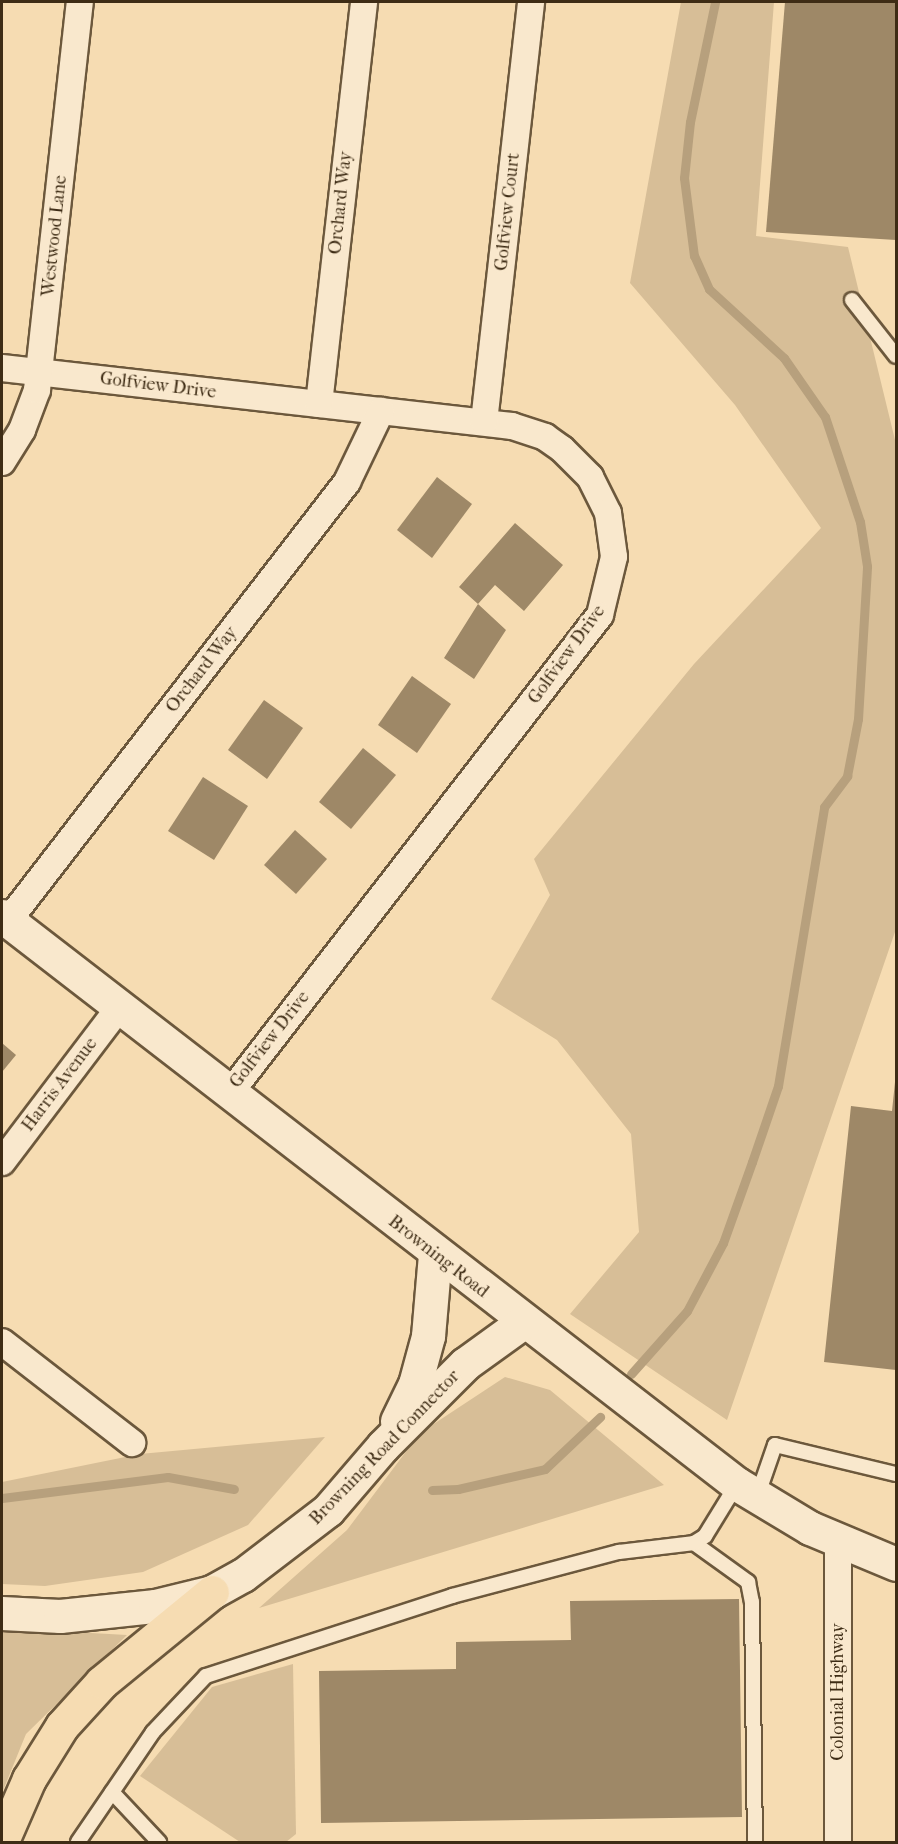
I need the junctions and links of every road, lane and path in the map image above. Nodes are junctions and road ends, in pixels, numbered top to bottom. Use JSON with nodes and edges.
{"nodes":[{"id":1,"x":80,"y":2,"type":"edge"},
{"id":2,"x":364,"y":2,"type":"edge"},
{"id":3,"x":531,"y":2,"type":"edge"},
{"id":4,"x":852,"y":300,"type":"dead end"},
{"id":5,"x":897,"y":356,"type":"edge"},
{"id":6,"x":2,"y":368,"type":"edge"},
{"id":7,"x":40,"y":372,"type":"junction"},
{"id":8,"x":319,"y":404,"type":"junction"},
{"id":9,"x":381,"y":411,"type":"junction"},
{"id":10,"x":484,"y":422,"type":"junction"},
{"id":11,"x":2,"y":462,"type":"edge"},
{"id":12,"x":5,"y":919,"type":"edge"},
{"id":13,"x":119,"y":1008,"type":"junction"},
{"id":14,"x":229,"y":1094,"type":"junction"},
{"id":15,"x":2,"y":1162,"type":"edge"},
{"id":16,"x":435,"y":1255,"type":"junction"},
{"id":17,"x":523,"y":1322,"type":"junction"},
{"id":18,"x":2,"y":1342,"type":"edge"},
{"id":19,"x":132,"y":1443,"type":"dead end"},
{"id":20,"x":383,"y":1446,"type":"junction"},
{"id":21,"x":897,"y":1474,"type":"edge"},
{"id":22,"x":747,"y":1491,"type":"junction"},
{"id":23,"x":838,"y":1542,"type":"junction"},
{"id":24,"x":694,"y":1544,"type":"junction"},
{"id":25,"x":897,"y":1564,"type":"edge"},
{"id":26,"x":212,"y":1592,"type":"junction"},
{"id":27,"x":2,"y":1613,"type":"edge"},
{"id":28,"x":112,"y":1792,"type":"junction"},
{"id":29,"x":2,"y":1841,"type":"edge"},
{"id":30,"x":78,"y":1842,"type":"edge"},
{"id":31,"x":159,"y":1842,"type":"edge"},
{"id":32,"x":755,"y":1842,"type":"edge"},
{"id":33,"x":838,"y":1842,"type":"edge"}],
"edges":[{"from":1,"to":7,"type":"street","name":"Westwood Lane"},
{"from":2,"to":8,"type":"street","name":"Orchard Way"},
{"from":3,"to":10,"type":"street","name":"Golfview Court"},
{"from":4,"to":5,"type":"lane"},
{"from":6,"to":7,"type":"street","name":"Golfview Drive"},
{"from":7,"to":8,"type":"street","name":"Golfview Drive"},
{"from":7,"to":11,"type":"street","name":"Westwood Lane"},
{"from":8,"to":9,"type":"street","name":"Golfview Drive"},
{"from":9,"to":10,"type":"street","name":"Golfview Drive"},
{"from":9,"to":12,"type":"street","name":"Orchard Way"},
{"from":10,"to":14,"type":"street","name":"Golfview Drive"},
{"from":12,"to":13,"type":"street","name":"Browning Road"},
{"from":13,"to":14,"type":"street","name":"Browning Road"},
{"from":13,"to":15,"type":"street","name":"Harris Avenue"},
{"from":14,"to":16,"type":"street","name":"Browning Road"},
{"from":16,"to":17,"type":"street","name":"Browning Road"},
{"from":16,"to":20,"type":"street"},
{"from":17,"to":20,"type":"street","name":"Browning Road Connector"},
{"from":17,"to":22,"type":"street","name":"Browning Road"},
{"from":18,"to":19,"type":"street"},
{"from":20,"to":26,"type":"street","name":"Browning Road Connector"},
{"from":21,"to":22,"type":"lane"},
{"from":22,"to":23,"type":"street","name":"Browning Road"},
{"from":22,"to":24,"type":"lane"},
{"from":23,"to":25,"type":"street","name":"Browning Road"},
{"from":23,"to":33,"type":"street","name":"Colonial Highway"},
{"from":24,"to":28,"type":"lane"},
{"from":24,"to":32,"type":"lane"},
{"from":26,"to":27,"type":"street","name":"Browning Road Connector"},
{"from":26,"to":29,"type":"highway"},
{"from":28,"to":30,"type":"lane"},
{"from":28,"to":31,"type":"lane"}]}
